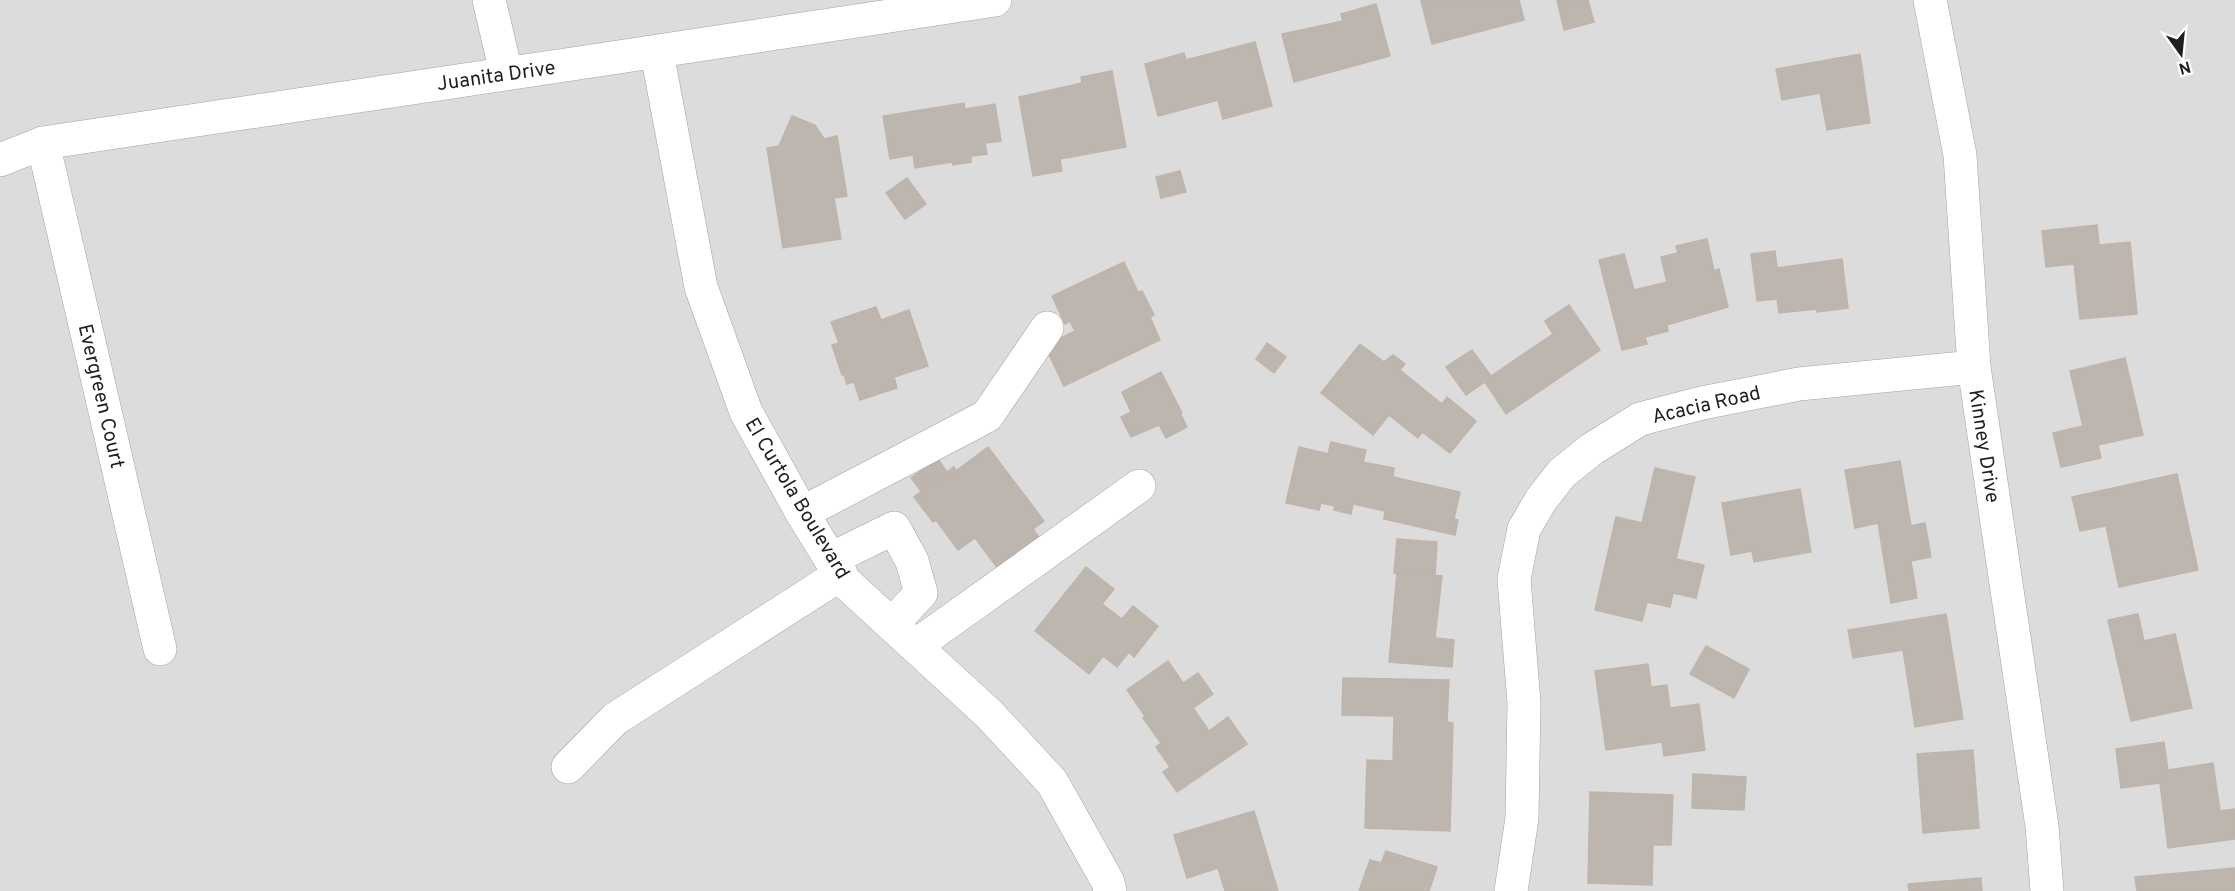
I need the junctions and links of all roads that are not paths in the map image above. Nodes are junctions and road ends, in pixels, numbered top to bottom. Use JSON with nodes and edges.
{"nodes":[{"id":1,"x":489,"y":0,"type":"edge"},
{"id":2,"x":995,"y":0,"type":"edge"},
{"id":3,"x":1930,"y":0,"type":"edge"},
{"id":4,"x":657,"y":53,"type":"junction"},
{"id":5,"x":506,"y":72,"type":"junction"},
{"id":6,"x":43,"y":143,"type":"junction"},
{"id":7,"x":0,"y":160,"type":"edge"},
{"id":8,"x":1047,"y":328,"type":"dead end"},
{"id":9,"x":1974,"y":367,"type":"junction"},
{"id":10,"x":1139,"y":486,"type":"dead end"},
{"id":11,"x":802,"y":513,"type":"junction"},
{"id":12,"x":836,"y":567,"type":"junction"},
{"id":13,"x":903,"y":635,"type":"junction"},
{"id":14,"x":160,"y":648,"type":"dead end"},
{"id":15,"x":568,"y":767,"type":"dead end"},
{"id":16,"x":1110,"y":891,"type":"edge"},
{"id":17,"x":1511,"y":891,"type":"edge"},
{"id":18,"x":2047,"y":891,"type":"edge"}],
"edges":[{"from":1,"to":5,"type":"street"},
{"from":2,"to":4,"type":"street","name":"Juanita Drive"},
{"from":3,"to":9,"type":"street","name":"Kinney Drive"},
{"from":4,"to":5,"type":"street","name":"Juanita Drive"},
{"from":4,"to":11,"type":"street","name":"El Curtola Boulevard"},
{"from":5,"to":6,"type":"street","name":"Juanita Drive"},
{"from":6,"to":7,"type":"street","name":"Juanita Drive"},
{"from":6,"to":14,"type":"street","name":"Evergreen Court"},
{"from":8,"to":11,"type":"street"},
{"from":9,"to":17,"type":"street","name":"Acacia Road"},
{"from":9,"to":18,"type":"street","name":"Kinney Drive"},
{"from":10,"to":13,"type":"street"},
{"from":11,"to":12,"type":"street","name":"El Curtola Boulevard"},
{"from":12,"to":13,"type":"street","name":"El Curtola Boulevard"},
{"from":12,"to":13,"type":"street"},
{"from":12,"to":15,"type":"street"},
{"from":13,"to":16,"type":"street","name":"El Curtola Boulevard"}]}
